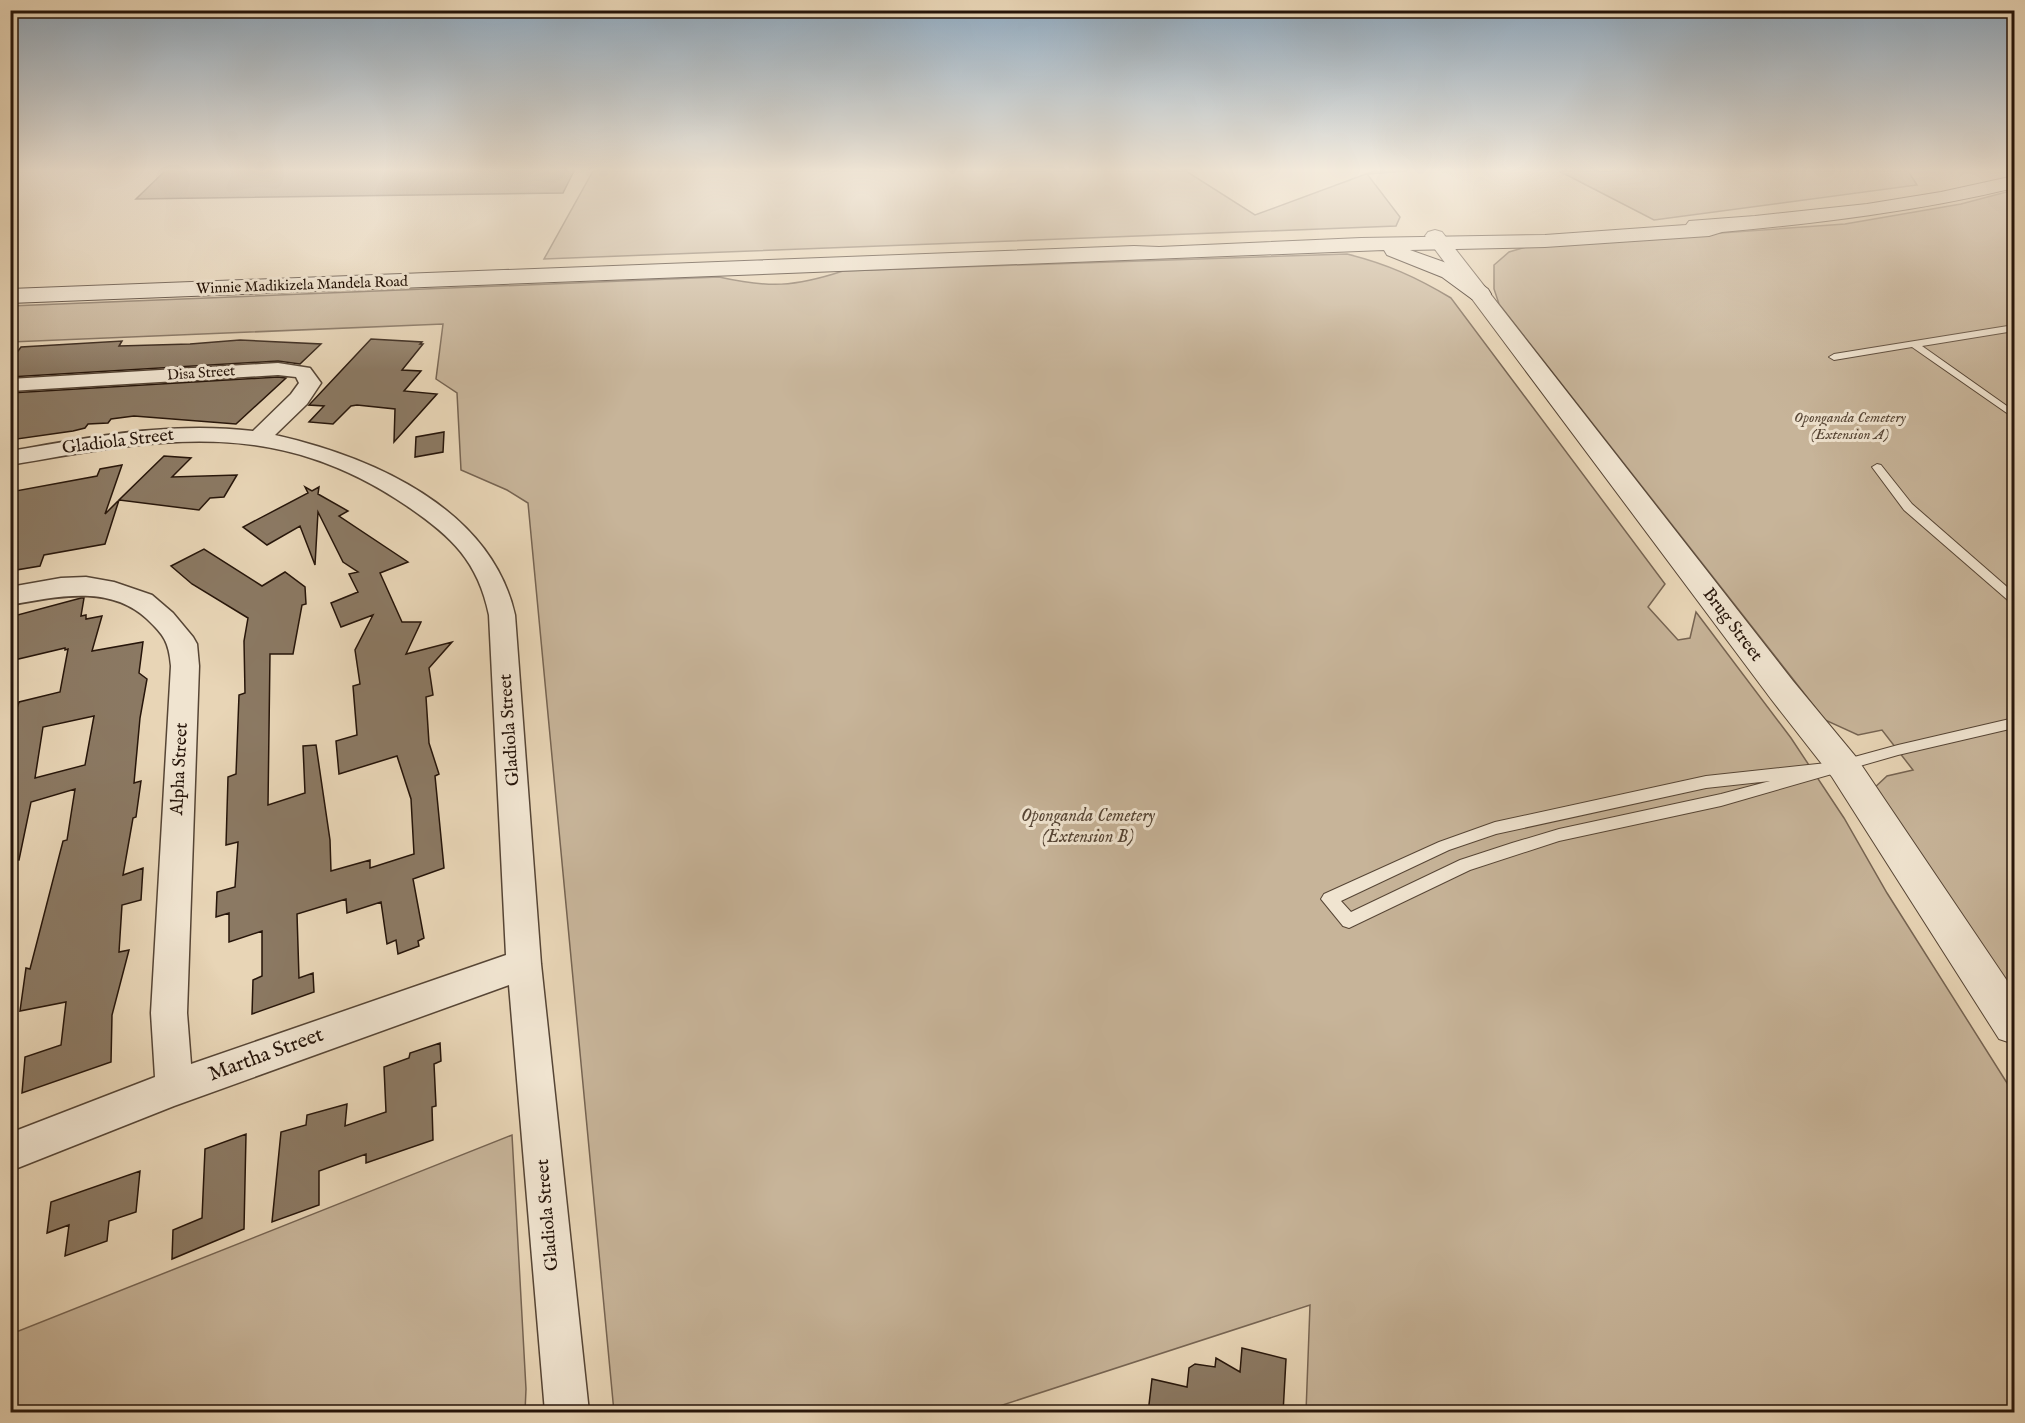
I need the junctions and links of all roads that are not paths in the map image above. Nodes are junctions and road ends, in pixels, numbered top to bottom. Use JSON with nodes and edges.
{"nodes":[{"id":1,"x":1468,"y":237,"type":"edge"},
{"id":2,"x":1599,"y":237,"type":"edge"},
{"id":3,"x":1438,"y":239,"type":"junction"},
{"id":4,"x":1545,"y":241,"type":"junction"},
{"id":5,"x":1361,"y":244,"type":"junction"},
{"id":6,"x":1134,"y":252,"type":"junction"},
{"id":7,"x":1480,"y":294,"type":"junction"},
{"id":8,"x":10,"y":296,"type":"edge"},
{"id":9,"x":2014,"y":328,"type":"edge"},
{"id":10,"x":1912,"y":343,"type":"junction"},
{"id":11,"x":1834,"y":357,"type":"dead end"},
{"id":12,"x":10,"y":385,"type":"edge"},
{"id":13,"x":2014,"y":415,"type":"edge"},
{"id":14,"x":258,"y":439,"type":"junction"},
{"id":15,"x":10,"y":458,"type":"edge"},
{"id":16,"x":1877,"y":467,"type":"dead end"},
{"id":17,"x":10,"y":596,"type":"edge"},
{"id":18,"x":2014,"y":599,"type":"edge"},
{"id":19,"x":2014,"y":723,"type":"edge"},
{"id":20,"x":1844,"y":767,"type":"junction"},
{"id":21,"x":525,"y":964,"type":"junction"},
{"id":22,"x":2014,"y":1024,"type":"edge"},
{"id":23,"x":174,"y":1088,"type":"junction"},
{"id":24,"x":10,"y":1152,"type":"edge"},
{"id":25,"x":567,"y":1413,"type":"edge"}],
"edges":[{"from":1,"to":3,"type":"main road","name":"Winnie Madikizela Mandela Road"},
{"from":2,"to":4,"type":"main road","name":"Winnie Madikizela Mandela Road"},
{"from":3,"to":4,"type":"main road","name":"Winnie Madikizela Mandela Road"},
{"from":3,"to":5,"type":"main road","name":"Winnie Madikizela Mandela Road"},
{"from":3,"to":6,"type":"main road","name":"Winnie Madikizela Mandela Road"},
{"from":3,"to":7,"type":"main road","name":"Brug Street"},
{"from":4,"to":7,"type":"main road"},
{"from":5,"to":6,"type":"main road","name":"Winnie Madikizela Mandela Road"},
{"from":5,"to":7,"type":"main road"},
{"from":6,"to":8,"type":"main road","name":"Winnie Madikizela Mandela Road"},
{"from":7,"to":20,"type":"main road","name":"Brug Street"},
{"from":9,"to":10,"type":"lane"},
{"from":10,"to":11,"type":"lane"},
{"from":10,"to":13,"type":"lane"},
{"from":12,"to":14,"type":"street","name":"Disa Street"},
{"from":14,"to":15,"type":"street","name":"Gladiola Street"},
{"from":14,"to":21,"type":"street","name":"Gladiola Street"},
{"from":16,"to":18,"type":"lane"},
{"from":17,"to":23,"type":"street","name":"Alpha Street"},
{"from":19,"to":20,"type":"lane"},
{"from":20,"to":20,"type":"lane"},
{"from":20,"to":22,"type":"main road","name":"Brug Street"},
{"from":21,"to":23,"type":"street","name":"Martha Street"},
{"from":21,"to":25,"type":"street","name":"Gladiola Street"},
{"from":23,"to":24,"type":"street","name":"Martha Street"}]}
